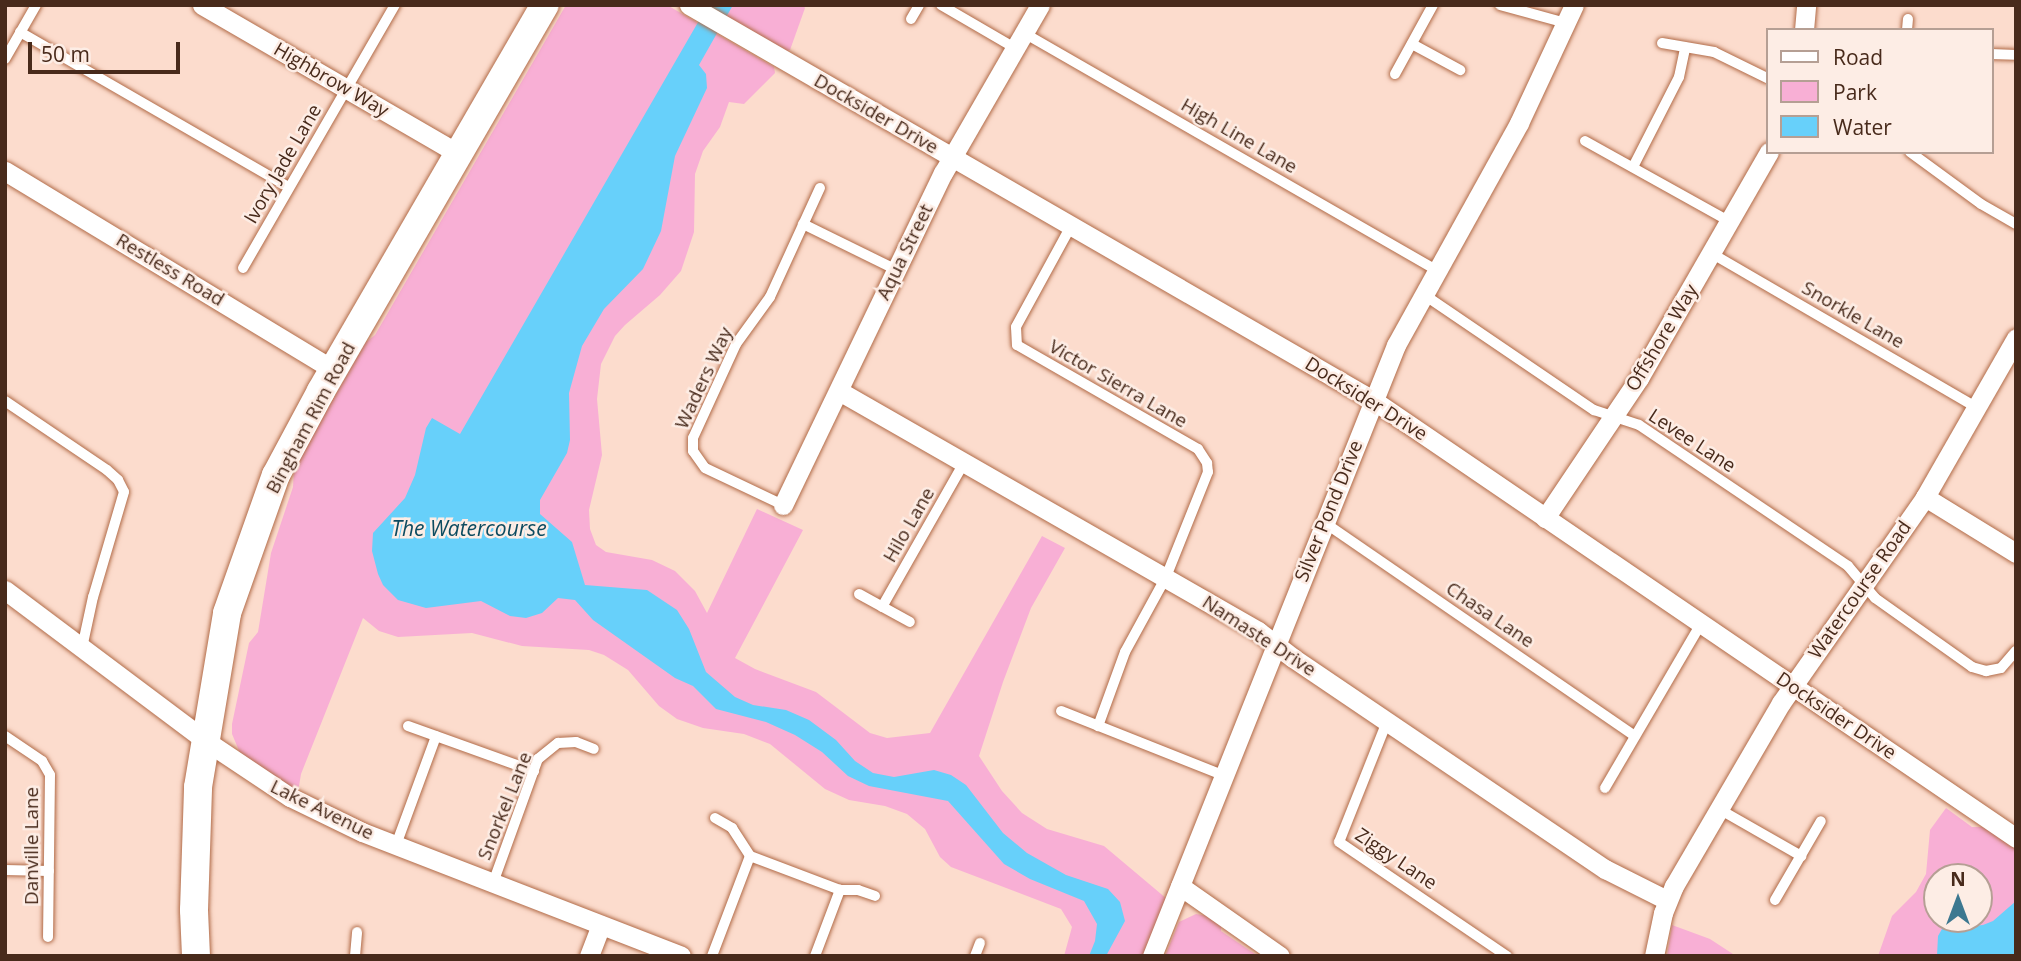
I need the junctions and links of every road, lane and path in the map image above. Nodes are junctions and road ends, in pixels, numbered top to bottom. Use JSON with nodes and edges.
{"nodes":[{"id":1,"x":36,"y":5,"type":"edge"},
{"id":2,"x":202,"y":5,"type":"edge"},
{"id":3,"x":395,"y":5,"type":"edge"},
{"id":4,"x":545,"y":5,"type":"edge"},
{"id":5,"x":689,"y":5,"type":"edge"},
{"id":6,"x":919,"y":5,"type":"edge"},
{"id":7,"x":941,"y":5,"type":"edge"},
{"id":8,"x":1040,"y":5,"type":"edge"},
{"id":9,"x":1433,"y":5,"type":"edge"},
{"id":10,"x":1500,"y":5,"type":"edge"},
{"id":11,"x":1806,"y":5,"type":"edge"},
{"id":12,"x":1570,"y":14,"type":"edge"},
{"id":13,"x":911,"y":19,"type":"dead end"},
{"id":14,"x":1804,"y":28,"type":"edge"},
{"id":15,"x":20,"y":32,"type":"junction"},
{"id":16,"x":1020,"y":40,"type":"junction"},
{"id":17,"x":1662,"y":43,"type":"dead end"},
{"id":18,"x":1412,"y":44,"type":"junction"},
{"id":19,"x":1685,"y":48,"type":"junction"},
{"id":20,"x":1993,"y":54,"type":"edge"},
{"id":21,"x":2016,"y":55,"type":"edge"},
{"id":22,"x":5,"y":59,"type":"edge"},
{"id":23,"x":1460,"y":71,"type":"dead end"},
{"id":24,"x":1395,"y":74,"type":"dead end"},
{"id":25,"x":1766,"y":78,"type":"edge"},
{"id":26,"x":347,"y":89,"type":"junction"},
{"id":27,"x":1585,"y":141,"type":"dead end"},
{"id":28,"x":1768,"y":154,"type":"edge"},
{"id":29,"x":1913,"y":154,"type":"edge"},
{"id":30,"x":461,"y":155,"type":"junction"},
{"id":31,"x":952,"y":157,"type":"junction"},
{"id":32,"x":1633,"y":167,"type":"junction"},
{"id":33,"x":5,"y":171,"type":"edge"},
{"id":34,"x":289,"y":187,"type":"junction"},
{"id":35,"x":820,"y":188,"type":"dead end"},
{"id":36,"x":1730,"y":221,"type":"junction"},
{"id":37,"x":803,"y":224,"type":"junction"},
{"id":38,"x":2016,"y":225,"type":"edge"},
{"id":39,"x":1071,"y":226,"type":"junction"},
{"id":40,"x":1712,"y":253,"type":"junction"},
{"id":41,"x":243,"y":268,"type":"dead end"},
{"id":42,"x":897,"y":270,"type":"junction"},
{"id":43,"x":1436,"y":270,"type":"junction"},
{"id":44,"x":1422,"y":293,"type":"junction"},
{"id":45,"x":2016,"y":338,"type":"edge"},
{"id":46,"x":334,"y":370,"type":"junction"},
{"id":47,"x":839,"y":391,"type":"junction"},
{"id":48,"x":1373,"y":400,"type":"junction"},
{"id":49,"x":5,"y":401,"type":"edge"},
{"id":50,"x":1976,"y":407,"type":"junction"},
{"id":51,"x":1613,"y":416,"type":"junction"},
{"id":52,"x":965,"y":461,"type":"junction"},
{"id":53,"x":1925,"y":497,"type":"junction"},
{"id":54,"x":783,"y":505,"type":"joint"},
{"id":55,"x":1545,"y":518,"type":"junction"},
{"id":56,"x":1324,"y":523,"type":"junction"},
{"id":57,"x":2016,"y":553,"type":"edge"},
{"id":58,"x":1166,"y":577,"type":"junction"},
{"id":59,"x":1865,"y":584,"type":"junction"},
{"id":60,"x":859,"y":594,"type":"dead end"},
{"id":61,"x":9,"y":601,"type":"edge"},
{"id":62,"x":882,"y":607,"type":"junction"},
{"id":63,"x":909,"y":622,"type":"dead end"},
{"id":64,"x":1701,"y":624,"type":"junction"},
{"id":65,"x":1275,"y":643,"type":"junction"},
{"id":66,"x":82,"y":649,"type":"junction"},
{"id":67,"x":2016,"y":651,"type":"edge"},
{"id":68,"x":1793,"y":686,"type":"junction"},
{"id":69,"x":1061,"y":711,"type":"dead end"},
{"id":70,"x":1388,"y":719,"type":"junction"},
{"id":71,"x":408,"y":726,"type":"dead end"},
{"id":72,"x":1098,"y":726,"type":"junction"},
{"id":73,"x":5,"y":736,"type":"edge"},
{"id":74,"x":436,"y":736,"type":"junction"},
{"id":75,"x":1635,"y":736,"type":"junction"},
{"id":76,"x":206,"y":741,"type":"junction"},
{"id":77,"x":594,"y":748,"type":"dead end"},
{"id":78,"x":534,"y":771,"type":"junction"},
{"id":79,"x":1223,"y":775,"type":"junction"},
{"id":80,"x":1605,"y":788,"type":"dead end"},
{"id":81,"x":1719,"y":809,"type":"junction"},
{"id":82,"x":715,"y":818,"type":"dead end"},
{"id":83,"x":1821,"y":821,"type":"dead end"},
{"id":84,"x":2009,"y":833,"type":"edge"},
{"id":85,"x":396,"y":845,"type":"junction"},
{"id":86,"x":750,"y":856,"type":"junction"},
{"id":87,"x":1801,"y":856,"type":"junction"},
{"id":88,"x":5,"y":870,"type":"edge"},
{"id":89,"x":49,"y":871,"type":"junction"},
{"id":90,"x":493,"y":883,"type":"junction"},
{"id":91,"x":1180,"y":886,"type":"junction"},
{"id":92,"x":840,"y":890,"type":"junction"},
{"id":93,"x":876,"y":896,"type":"dead end"},
{"id":94,"x":1667,"y":900,"type":"junction"},
{"id":95,"x":1775,"y":900,"type":"dead end"},
{"id":96,"x":601,"y":925,"type":"junction"},
{"id":97,"x":357,"y":932,"type":"dead end"},
{"id":98,"x":48,"y":937,"type":"dead end"},
{"id":99,"x":980,"y":943,"type":"dead end"},
{"id":100,"x":196,"y":956,"type":"edge"},
{"id":101,"x":355,"y":956,"type":"edge"},
{"id":102,"x":589,"y":956,"type":"edge"},
{"id":103,"x":681,"y":956,"type":"edge"},
{"id":104,"x":712,"y":956,"type":"edge"},
{"id":105,"x":814,"y":956,"type":"edge"},
{"id":106,"x":975,"y":956,"type":"edge"},
{"id":107,"x":1152,"y":956,"type":"edge"},
{"id":108,"x":1280,"y":956,"type":"edge"},
{"id":109,"x":1507,"y":956,"type":"edge"},
{"id":110,"x":1654,"y":956,"type":"edge"}],
"edges":[{"from":1,"to":15,"type":"lane"},
{"from":2,"to":26,"type":"street","name":"Highbrow Way"},
{"from":3,"to":26,"type":"lane","name":"Ivory Jade Lane"},
{"from":4,"to":30,"type":"street","name":"Bingham Rim Road"},
{"from":5,"to":31,"type":"street","name":"Docksider Drive"},
{"from":6,"to":13,"type":"lane"},
{"from":7,"to":16,"type":"lane","name":"High Line Lane"},
{"from":8,"to":16,"type":"street","name":"Aqua Street"},
{"from":9,"to":18,"type":"lane"},
{"from":10,"to":12,"type":"lane"},
{"from":11,"to":14,"type":"street"},
{"from":12,"to":43,"type":"street","name":"Silver Pond Drive"},
{"from":15,"to":22,"type":"lane"},
{"from":15,"to":34,"type":"lane"},
{"from":16,"to":31,"type":"street","name":"Aqua Street"},
{"from":16,"to":43,"type":"lane","name":"High Line Lane"},
{"from":17,"to":19,"type":"lane"},
{"from":18,"to":23,"type":"lane"},
{"from":18,"to":24,"type":"lane"},
{"from":19,"to":25,"type":"lane"},
{"from":19,"to":32,"type":"lane"},
{"from":20,"to":21,"type":"lane"},
{"from":26,"to":30,"type":"street","name":"Highbrow Way"},
{"from":26,"to":34,"type":"lane","name":"Ivory Jade Lane"},
{"from":27,"to":32,"type":"lane"},
{"from":28,"to":36,"type":"street","name":"Offshore Way"},
{"from":29,"to":38,"type":"lane"},
{"from":30,"to":46,"type":"street","name":"Bingham Rim Road"},
{"from":31,"to":39,"type":"street","name":"Docksider Drive"},
{"from":31,"to":42,"type":"street","name":"Aqua Street"},
{"from":32,"to":36,"type":"lane"},
{"from":33,"to":46,"type":"street","name":"Restless Road"},
{"from":34,"to":41,"type":"lane","name":"Ivory Jade Lane"},
{"from":35,"to":37,"type":"lane","name":"Waders Way"},
{"from":36,"to":40,"type":"street","name":"Offshore Way"},
{"from":37,"to":42,"type":"lane"},
{"from":37,"to":54,"type":"lane","name":"Waders Way"},
{"from":39,"to":48,"type":"street","name":"Docksider Drive"},
{"from":39,"to":58,"type":"lane","name":"Victor Sierra Lane"},
{"from":40,"to":50,"type":"lane","name":"Snorkle Lane"},
{"from":40,"to":51,"type":"street","name":"Offshore Way"},
{"from":42,"to":47,"type":"street","name":"Aqua Street"},
{"from":43,"to":44,"type":"street","name":"Silver Pond Drive"},
{"from":44,"to":48,"type":"street","name":"Silver Pond Drive"},
{"from":44,"to":51,"type":"lane","name":"Levee Lane"},
{"from":45,"to":50,"type":"street","name":"Watercourse Road"},
{"from":46,"to":76,"type":"street","name":"Bingham Rim Road"},
{"from":47,"to":52,"type":"street","name":"Namaste Drive"},
{"from":47,"to":54,"type":"street","name":"Aqua Street"},
{"from":48,"to":55,"type":"street","name":"Docksider Drive"},
{"from":48,"to":56,"type":"street","name":"Silver Pond Drive"},
{"from":49,"to":66,"type":"lane"},
{"from":50,"to":53,"type":"street","name":"Watercourse Road"},
{"from":51,"to":55,"type":"street","name":"Offshore Way"},
{"from":51,"to":59,"type":"lane","name":"Levee Lane"},
{"from":52,"to":58,"type":"street","name":"Namaste Drive"},
{"from":52,"to":62,"type":"lane","name":"Hilo Lane"},
{"from":53,"to":57,"type":"street"},
{"from":53,"to":59,"type":"street","name":"Watercourse Road"},
{"from":55,"to":64,"type":"street","name":"Docksider Drive"},
{"from":56,"to":65,"type":"street","name":"Silver Pond Drive"},
{"from":56,"to":75,"type":"lane","name":"Chasa Lane"},
{"from":58,"to":65,"type":"street","name":"Namaste Drive"},
{"from":58,"to":72,"type":"lane"},
{"from":59,"to":67,"type":"lane","name":"Levee Lane"},
{"from":59,"to":68,"type":"street","name":"Watercourse Road"},
{"from":60,"to":62,"type":"lane"},
{"from":61,"to":66,"type":"street","name":"Lake Avenue"},
{"from":62,"to":63,"type":"lane"},
{"from":64,"to":68,"type":"street","name":"Docksider Drive"},
{"from":64,"to":75,"type":"lane"},
{"from":65,"to":70,"type":"street","name":"Namaste Drive"},
{"from":65,"to":79,"type":"street","name":"Silver Pond Drive"},
{"from":66,"to":76,"type":"street","name":"Lake Avenue"},
{"from":68,"to":81,"type":"street","name":"Watercourse Road"},
{"from":68,"to":84,"type":"street","name":"Docksider Drive"},
{"from":69,"to":72,"type":"lane"},
{"from":70,"to":94,"type":"street","name":"Namaste Drive"},
{"from":70,"to":109,"type":"lane","name":"Ziggy Lane"},
{"from":71,"to":74,"type":"lane"},
{"from":72,"to":79,"type":"lane"},
{"from":73,"to":89,"type":"lane","name":"Danville Lane"},
{"from":74,"to":78,"type":"lane"},
{"from":74,"to":85,"type":"lane"},
{"from":75,"to":80,"type":"lane"},
{"from":76,"to":85,"type":"street","name":"Lake Avenue"},
{"from":76,"to":100,"type":"street","name":"Bingham Rim Road"},
{"from":77,"to":78,"type":"lane","name":"Snorkel Lane"},
{"from":78,"to":90,"type":"lane","name":"Snorkel Lane"},
{"from":79,"to":91,"type":"street","name":"Silver Pond Drive"},
{"from":81,"to":87,"type":"lane"},
{"from":81,"to":94,"type":"street","name":"Watercourse Road"},
{"from":82,"to":86,"type":"lane"},
{"from":83,"to":87,"type":"lane"},
{"from":85,"to":90,"type":"street","name":"Lake Avenue"},
{"from":86,"to":92,"type":"lane"},
{"from":86,"to":104,"type":"lane"},
{"from":87,"to":95,"type":"lane"},
{"from":88,"to":89,"type":"lane"},
{"from":89,"to":98,"type":"lane","name":"Danville Lane"},
{"from":90,"to":96,"type":"street","name":"Lake Avenue"},
{"from":91,"to":107,"type":"street","name":"Silver Pond Drive"},
{"from":91,"to":108,"type":"street"},
{"from":92,"to":93,"type":"lane"},
{"from":92,"to":105,"type":"lane"},
{"from":94,"to":110,"type":"street","name":"Watercourse Road"},
{"from":96,"to":102,"type":"street"},
{"from":96,"to":103,"type":"street","name":"Lake Avenue"},
{"from":97,"to":101,"type":"lane"},
{"from":99,"to":106,"type":"lane"}]}
